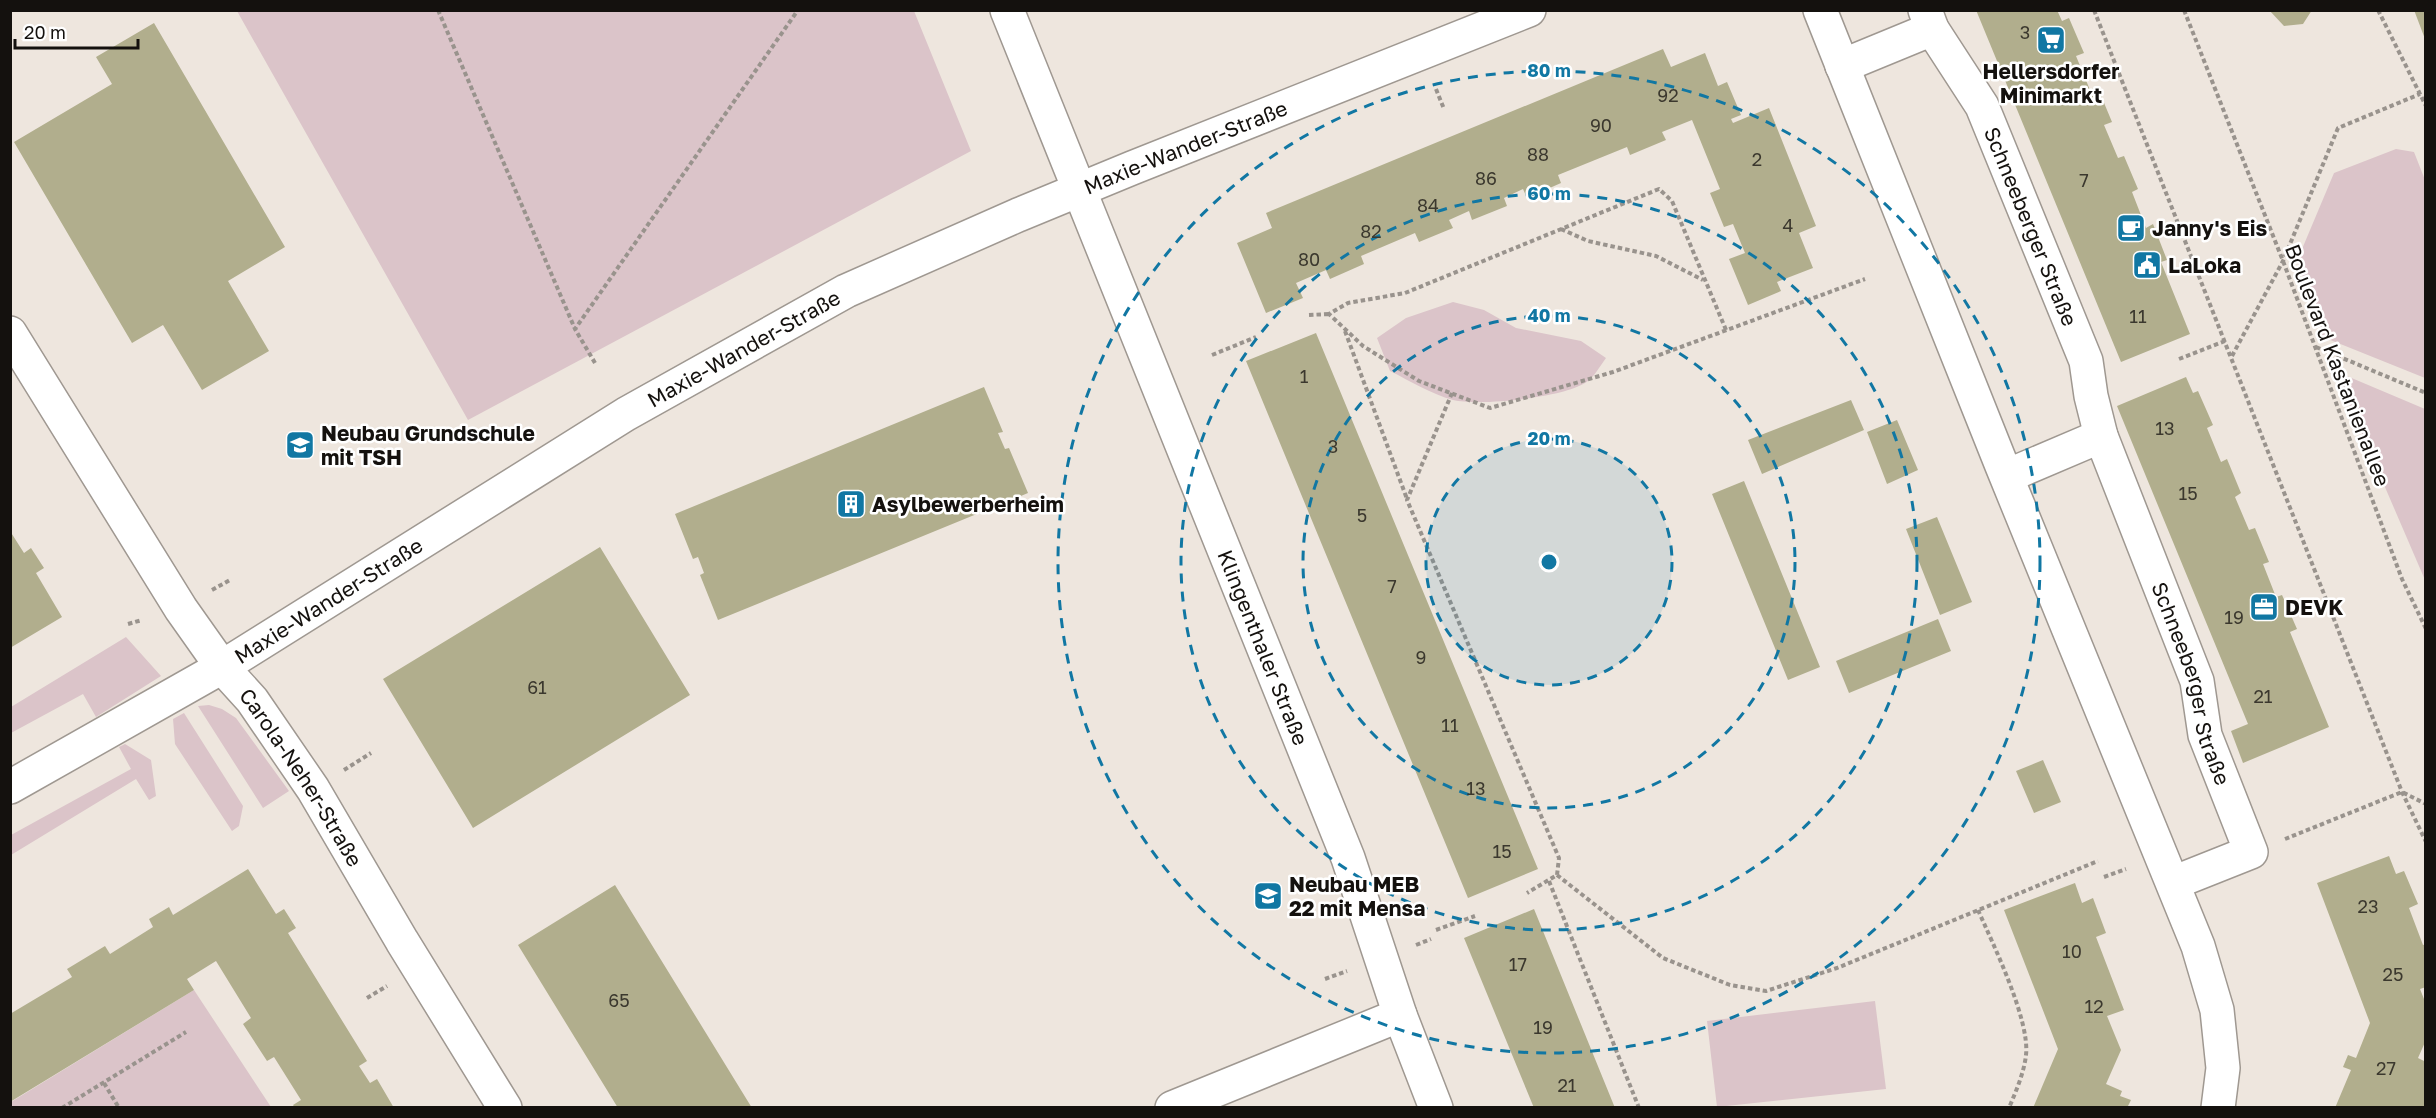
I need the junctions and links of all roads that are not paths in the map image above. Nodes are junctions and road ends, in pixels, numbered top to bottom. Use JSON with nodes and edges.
{"nodes":[{"id":1,"x":1006,"y":10,"type":"edge"},
{"id":2,"x":1529,"y":10,"type":"edge"},
{"id":3,"x":1820,"y":10,"type":"edge"},
{"id":4,"x":1928,"y":20,"type":"edge"},
{"id":5,"x":1842,"y":66,"type":"junction"},
{"id":6,"x":1079,"y":191,"type":"junction"},
{"id":7,"x":10,"y":333,"type":"edge"},
{"id":8,"x":2101,"y":436,"type":"junction"},
{"id":9,"x":2007,"y":476,"type":"junction"},
{"id":10,"x":222,"y":668,"type":"junction"},
{"id":11,"x":10,"y":787,"type":"edge"},
{"id":12,"x":2173,"y":883,"type":"junction"},
{"id":13,"x":1400,"y":1015,"type":"junction"},
{"id":14,"x":505,"y":1107,"type":"edge"},
{"id":15,"x":1172,"y":1107,"type":"edge"},
{"id":16,"x":1436,"y":1107,"type":"edge"},
{"id":17,"x":2218,"y":1107,"type":"edge"}],
"edges":[{"from":1,"to":6,"type":"street","name":"Klingenthaler Straße"},
{"from":2,"to":6,"type":"street","name":"Maxie-Wander-Straße"},
{"from":3,"to":5,"type":"street"},
{"from":4,"to":5,"type":"street","name":"Schneeberger Straße"},
{"from":4,"to":8,"type":"street","name":"Schneeberger Straße"},
{"from":5,"to":9,"type":"street"},
{"from":6,"to":10,"type":"street","name":"Maxie-Wander-Straße"},
{"from":6,"to":13,"type":"street","name":"Klingenthaler Straße"},
{"from":7,"to":10,"type":"street","name":"Carola-Neher-Straße"},
{"from":8,"to":9,"type":"street"},
{"from":8,"to":12,"type":"street","name":"Schneeberger Straße"},
{"from":9,"to":12,"type":"street"},
{"from":10,"to":11,"type":"street","name":"Maxie-Wander-Straße"},
{"from":10,"to":14,"type":"street","name":"Carola-Neher-Straße"},
{"from":12,"to":17,"type":"street"},
{"from":13,"to":15,"type":"street"},
{"from":13,"to":16,"type":"street","name":"Klingenthaler Straße"}]}
